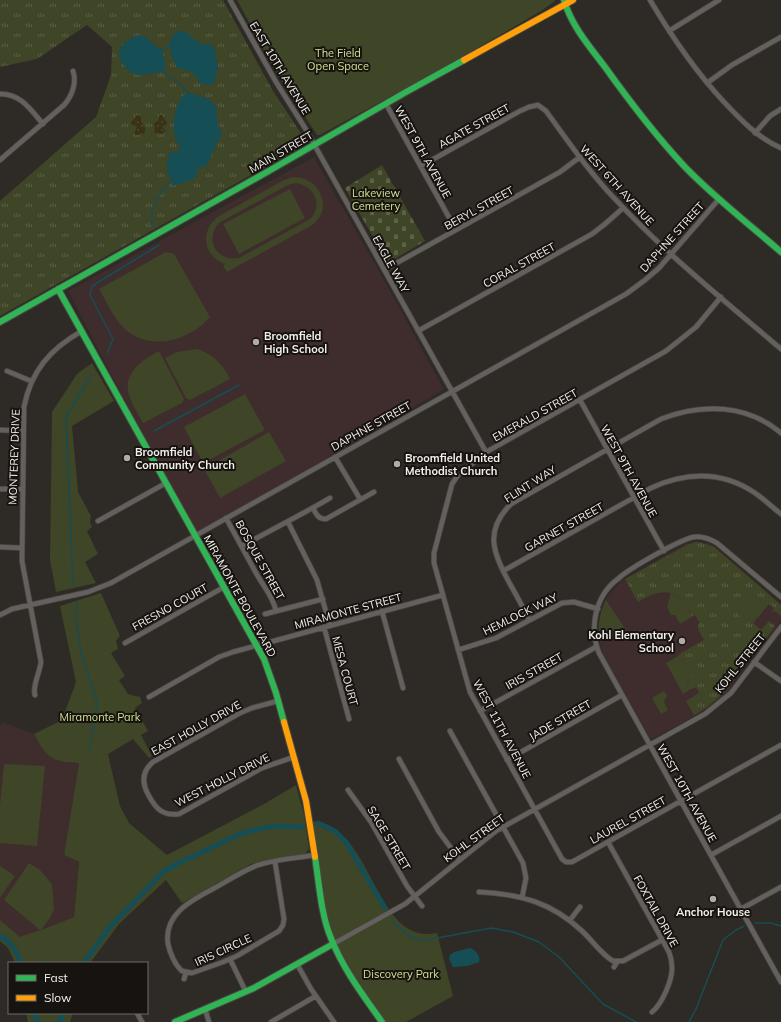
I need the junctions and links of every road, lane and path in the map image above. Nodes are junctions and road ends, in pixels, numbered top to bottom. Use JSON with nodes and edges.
{"nodes":[{"id":1,"x":230,"y":0,"type":"edge"},
{"id":2,"x":559,"y":0,"type":"edge"},
{"id":3,"x":573,"y":0,"type":"edge"},
{"id":4,"x":650,"y":0,"type":"edge"},
{"id":5,"x":719,"y":0,"type":"edge"},
{"id":6,"x":564,"y":2,"type":"edge"},
{"id":7,"x":669,"y":31,"type":"junction"},
{"id":8,"x":781,"y":38,"type":"edge"},
{"id":9,"x":73,"y":71,"type":"dead end"},
{"id":10,"x":707,"y":84,"type":"junction"},
{"id":11,"x":0,"y":94,"type":"edge"},
{"id":12,"x":386,"y":104,"type":"junction"},
{"id":13,"x":538,"y":105,"type":"joint"},
{"id":14,"x":781,"y":109,"type":"edge"},
{"id":15,"x":42,"y":124,"type":"junction"},
{"id":16,"x":756,"y":133,"type":"junction"},
{"id":17,"x":315,"y":145,"type":"junction"},
{"id":18,"x":781,"y":148,"type":"edge"},
{"id":19,"x":580,"y":157,"type":"junction"},
{"id":20,"x":0,"y":160,"type":"edge"},
{"id":21,"x":421,"y":166,"type":"junction"},
{"id":22,"x":719,"y":199,"type":"junction"},
{"id":23,"x":623,"y":208,"type":"junction"},
{"id":24,"x":456,"y":230,"type":"junction"},
{"id":25,"x":781,"y":252,"type":"edge"},
{"id":26,"x":671,"y":254,"type":"junction"},
{"id":27,"x":384,"y":270,"type":"junction"},
{"id":28,"x":58,"y":289,"type":"junction"},
{"id":29,"x":721,"y":297,"type":"junction"},
{"id":30,"x":0,"y":322,"type":"edge"},
{"id":31,"x":82,"y":331,"type":"junction"},
{"id":32,"x":418,"y":331,"type":"junction"},
{"id":33,"x":781,"y":349,"type":"edge"},
{"id":34,"x":7,"y":371,"type":"dead end"},
{"id":35,"x":32,"y":382,"type":"junction"},
{"id":36,"x":452,"y":391,"type":"junction"},
{"id":37,"x":580,"y":400,"type":"junction"},
{"id":38,"x":0,"y":430,"type":"edge"},
{"id":39,"x":23,"y":431,"type":"junction"},
{"id":40,"x":781,"y":433,"type":"edge"},
{"id":41,"x":607,"y":449,"type":"junction"},
{"id":42,"x":486,"y":452,"type":"junction"},
{"id":43,"x":335,"y":457,"type":"junction"},
{"id":44,"x":166,"y":483,"type":"junction"},
{"id":45,"x":0,"y":489,"type":"edge"},
{"id":46,"x":22,"y":489,"type":"junction"},
{"id":47,"x":374,"y":492,"type":"dead end"},
{"id":48,"x":330,"y":498,"type":"dead end"},
{"id":49,"x":634,"y":498,"type":"junction"},
{"id":50,"x":360,"y":499,"type":"junction"},
{"id":51,"x":313,"y":508,"type":"junction"},
{"id":52,"x":781,"y":514,"type":"edge"},
{"id":53,"x":226,"y":518,"type":"junction"},
{"id":54,"x":98,"y":522,"type":"dead end"},
{"id":55,"x":288,"y":522,"type":"junction"},
{"id":56,"x":195,"y":535,"type":"junction"},
{"id":57,"x":242,"y":546,"type":"junction"},
{"id":58,"x":0,"y":547,"type":"edge"},
{"id":59,"x":22,"y":548,"type":"junction"},
{"id":60,"x":664,"y":551,"type":"junction"},
{"id":61,"x":503,"y":572,"type":"junction"},
{"id":62,"x":224,"y":587,"type":"junction"},
{"id":63,"x":443,"y":595,"type":"junction"},
{"id":64,"x":781,"y":597,"type":"edge"},
{"id":65,"x":323,"y":599,"type":"junction"},
{"id":66,"x":30,"y":605,"type":"junction"},
{"id":67,"x":598,"y":609,"type":"junction"},
{"id":68,"x":276,"y":611,"type":"junction"},
{"id":69,"x":382,"y":611,"type":"junction"},
{"id":70,"x":265,"y":614,"type":"dead end"},
{"id":71,"x":0,"y":615,"type":"edge"},
{"id":72,"x":529,"y":619,"type":"junction"},
{"id":73,"x":330,"y":626,"type":"junction"},
{"id":74,"x":324,"y":627,"type":"junction"},
{"id":75,"x":781,"y":627,"type":"edge"},
{"id":76,"x":125,"y":643,"type":"dead end"},
{"id":77,"x":257,"y":645,"type":"junction"},
{"id":78,"x":596,"y":647,"type":"junction"},
{"id":79,"x":458,"y":650,"type":"junction"},
{"id":80,"x":754,"y":662,"type":"junction"},
{"id":81,"x":781,"y":681,"type":"edge"},
{"id":82,"x":403,"y":688,"type":"dead end"},
{"id":83,"x":35,"y":695,"type":"dead end"},
{"id":84,"x":622,"y":695,"type":"junction"},
{"id":85,"x":149,"y":697,"type":"dead end"},
{"id":86,"x":278,"y":701,"type":"junction"},
{"id":87,"x":480,"y":711,"type":"junction"},
{"id":88,"x":348,"y":719,"type":"dead end"},
{"id":89,"x":450,"y":731,"type":"dead end"},
{"id":90,"x":650,"y":745,"type":"junction"},
{"id":91,"x":781,"y":745,"type":"edge"},
{"id":92,"x":294,"y":757,"type":"junction"},
{"id":93,"x":399,"y":759,"type":"dead end"},
{"id":94,"x":507,"y":760,"type":"junction"},
{"id":95,"x":146,"y":790,"type":"joint"},
{"id":96,"x":348,"y":790,"type":"dead end"},
{"id":97,"x":681,"y":801,"type":"junction"},
{"id":98,"x":535,"y":810,"type":"junction"},
{"id":99,"x":781,"y":816,"type":"edge"},
{"id":100,"x":504,"y":827,"type":"junction"},
{"id":101,"x":608,"y":842,"type":"junction"},
{"id":102,"x":711,"y":855,"type":"junction"},
{"id":103,"x":316,"y":856,"type":"junction"},
{"id":104,"x":460,"y":860,"type":"junction"},
{"id":105,"x":276,"y":862,"type":"junction"},
{"id":106,"x":566,"y":862,"type":"joint"},
{"id":107,"x":781,"y":887,"type":"edge"},
{"id":108,"x":479,"y":892,"type":"dead end"},
{"id":109,"x":415,"y":896,"type":"junction"},
{"id":110,"x":522,"y":898,"type":"junction"},
{"id":111,"x":422,"y":906,"type":"dead end"},
{"id":112,"x":580,"y":907,"type":"dead end"},
{"id":113,"x":741,"y":909,"type":"junction"},
{"id":114,"x":570,"y":920,"type":"junction"},
{"id":115,"x":282,"y":927,"type":"junction"},
{"id":116,"x":287,"y":930,"type":"dead end"},
{"id":117,"x":662,"y":940,"type":"junction"},
{"id":118,"x":333,"y":944,"type":"junction"},
{"id":119,"x":230,"y":959,"type":"junction"},
{"id":120,"x":617,"y":962,"type":"junction"},
{"id":121,"x":297,"y":964,"type":"junction"},
{"id":122,"x":614,"y":967,"type":"dead end"},
{"id":123,"x":186,"y":973,"type":"junction"},
{"id":124,"x":184,"y":978,"type":"dead end"},
{"id":125,"x":781,"y":982,"type":"edge"},
{"id":126,"x":246,"y":992,"type":"junction"},
{"id":127,"x":316,"y":996,"type":"junction"},
{"id":128,"x":204,"y":1009,"type":"junction"},
{"id":129,"x":652,"y":1012,"type":"dead end"},
{"id":130,"x":175,"y":1022,"type":"edge"},
{"id":131,"x":209,"y":1022,"type":"edge"},
{"id":132,"x":271,"y":1022,"type":"edge"},
{"id":133,"x":334,"y":1022,"type":"edge"},
{"id":134,"x":382,"y":1022,"type":"edge"}],
"edges":[{"from":1,"to":17,"type":"street","name":"EAST 10TH AVENUE"},
{"from":2,"to":6,"type":"main road"},
{"from":3,"to":6,"type":"main road","name":"MAIN STREET"},
{"from":4,"to":7,"type":"street"},
{"from":5,"to":7,"type":"street"},
{"from":6,"to":12,"type":"main road","name":"MAIN STREET"},
{"from":6,"to":22,"type":"main road"},
{"from":7,"to":10,"type":"street"},
{"from":8,"to":10,"type":"street"},
{"from":9,"to":15,"type":"street"},
{"from":10,"to":16,"type":"street"},
{"from":11,"to":15,"type":"street"},
{"from":12,"to":17,"type":"main road","name":"MAIN STREET"},
{"from":12,"to":21,"type":"street","name":"WEST 9TH AVENUE"},
{"from":13,"to":19,"type":"street","name":"WEST 6TH AVENUE"},
{"from":13,"to":21,"type":"street","name":"AGATE STREET"},
{"from":14,"to":16,"type":"street"},
{"from":15,"to":20,"type":"street"},
{"from":16,"to":18,"type":"street"},
{"from":17,"to":27,"type":"street","name":"EAGLE WAY"},
{"from":17,"to":28,"type":"main road","name":"MAIN STREET"},
{"from":19,"to":23,"type":"street","name":"WEST 6TH AVENUE"},
{"from":19,"to":24,"type":"street","name":"BERYL STREET"},
{"from":21,"to":24,"type":"street","name":"WEST 9TH AVENUE"},
{"from":22,"to":25,"type":"main road"},
{"from":22,"to":26,"type":"street","name":"DAPHNE STREET"},
{"from":23,"to":26,"type":"street","name":"WEST 6TH AVENUE"},
{"from":23,"to":32,"type":"street","name":"CORAL STREET"},
{"from":24,"to":27,"type":"street","name":"BERYL STREET"},
{"from":26,"to":29,"type":"street","name":"WEST 6TH AVENUE"},
{"from":26,"to":36,"type":"street","name":"DAPHNE STREET"},
{"from":27,"to":32,"type":"street","name":"EAGLE WAY"},
{"from":28,"to":30,"type":"main road","name":"MAIN STREET"},
{"from":28,"to":31,"type":"main road","name":"MIRAMONTE BOULEVARD"},
{"from":29,"to":33,"type":"street","name":"WEST 6TH AVENUE"},
{"from":29,"to":37,"type":"street","name":"EMERALD STREET"},
{"from":31,"to":35,"type":"street","name":"MONTEREY DRIVE"},
{"from":31,"to":44,"type":"main road","name":"MIRAMONTE BOULEVARD"},
{"from":32,"to":36,"type":"street","name":"EAGLE WAY"},
{"from":34,"to":35,"type":"street"},
{"from":35,"to":39,"type":"street","name":"MONTEREY DRIVE"},
{"from":36,"to":42,"type":"street"},
{"from":36,"to":43,"type":"street","name":"DAPHNE STREET"},
{"from":37,"to":41,"type":"street","name":"WEST 9TH AVENUE"},
{"from":37,"to":42,"type":"street","name":"EMERALD STREET"},
{"from":38,"to":39,"type":"street"},
{"from":39,"to":46,"type":"street","name":"MONTEREY DRIVE"},
{"from":40,"to":41,"type":"street","name":"FLINT WAY"},
{"from":41,"to":49,"type":"street","name":"WEST 9TH AVENUE"},
{"from":41,"to":61,"type":"street","name":"FLINT WAY"},
{"from":42,"to":63,"type":"street","name":"EMERALD STREET"},
{"from":43,"to":50,"type":"street"},
{"from":43,"to":53,"type":"street","name":"DAPHNE STREET"},
{"from":44,"to":54,"type":"street"},
{"from":44,"to":56,"type":"main road","name":"MIRAMONTE BOULEVARD"},
{"from":45,"to":46,"type":"street"},
{"from":46,"to":59,"type":"street","name":"MONTEREY DRIVE"},
{"from":47,"to":50,"type":"street"},
{"from":48,"to":51,"type":"street"},
{"from":49,"to":52,"type":"street","name":"GARNET STREET"},
{"from":49,"to":60,"type":"street","name":"WEST 9TH AVENUE"},
{"from":49,"to":61,"type":"street","name":"GARNET STREET"},
{"from":50,"to":51,"type":"street"},
{"from":51,"to":55,"type":"street"},
{"from":53,"to":56,"type":"street","name":"DAPHNE STREET"},
{"from":53,"to":57,"type":"street","name":"BOSQUE STREET"},
{"from":55,"to":57,"type":"street"},
{"from":55,"to":65,"type":"street"},
{"from":56,"to":62,"type":"main road","name":"MIRAMONTE BOULEVARD"},
{"from":56,"to":66,"type":"street","name":"DAPHNE STREET"},
{"from":57,"to":68,"type":"street","name":"BOSQUE STREET"},
{"from":58,"to":59,"type":"street"},
{"from":59,"to":66,"type":"street","name":"MONTEREY DRIVE"},
{"from":60,"to":64,"type":"street"},
{"from":60,"to":67,"type":"street"},
{"from":61,"to":72,"type":"street","name":"FLINT WAY"},
{"from":62,"to":76,"type":"street","name":"FRESNO COURT"},
{"from":62,"to":77,"type":"main road","name":"MIRAMONTE BOULEVARD"},
{"from":63,"to":69,"type":"street","name":"MIRAMONTE STREET"},
{"from":63,"to":79,"type":"street","name":"WEST 11TH AVENUE"},
{"from":65,"to":68,"type":"street"},
{"from":65,"to":73,"type":"street"},
{"from":66,"to":71,"type":"street","name":"DAPHNE STREET"},
{"from":66,"to":83,"type":"street","name":"MONTEREY DRIVE"},
{"from":67,"to":72,"type":"street","name":"HEMLOCK WAY"},
{"from":67,"to":78,"type":"street","name":"WEST 10TH AVENUE"},
{"from":68,"to":70,"type":"street"},
{"from":69,"to":73,"type":"street","name":"MIRAMONTE STREET"},
{"from":69,"to":82,"type":"street"},
{"from":72,"to":79,"type":"street","name":"HEMLOCK WAY"},
{"from":73,"to":74,"type":"street","name":"MIRAMONTE STREET"},
{"from":74,"to":77,"type":"street","name":"MIRAMONTE STREET"},
{"from":74,"to":88,"type":"street","name":"MESA COURT"},
{"from":75,"to":80,"type":"street","name":"KOHL STREET"},
{"from":77,"to":85,"type":"street","name":"MIRAMONTE STREET"},
{"from":77,"to":86,"type":"main road","name":"MIRAMONTE BOULEVARD"},
{"from":78,"to":84,"type":"street","name":"WEST 10TH AVENUE"},
{"from":78,"to":87,"type":"street","name":"IRIS STREET"},
{"from":79,"to":87,"type":"street","name":"WEST 11TH AVENUE"},
{"from":80,"to":81,"type":"street"},
{"from":80,"to":90,"type":"street","name":"KOHL STREET"},
{"from":84,"to":90,"type":"street","name":"WEST 10TH AVENUE"},
{"from":84,"to":94,"type":"street","name":"JADE STREET"},
{"from":86,"to":92,"type":"main road","name":"MIRAMONTE BOULEVARD"},
{"from":86,"to":95,"type":"street","name":"EAST HOLLY DRIVE"},
{"from":87,"to":94,"type":"street","name":"WEST 11TH AVENUE"},
{"from":89,"to":100,"type":"street"},
{"from":90,"to":97,"type":"street","name":"WEST 10TH AVENUE"},
{"from":90,"to":98,"type":"street","name":"KOHL STREET"},
{"from":91,"to":97,"type":"street","name":"LAUREL STREET"},
{"from":92,"to":95,"type":"street","name":"WEST HOLLY DRIVE"},
{"from":92,"to":103,"type":"main road","name":"MIRAMONTE BOULEVARD"},
{"from":93,"to":104,"type":"street"},
{"from":94,"to":98,"type":"street","name":"WEST 11TH AVENUE"},
{"from":96,"to":109,"type":"street","name":"SAGE STREET"},
{"from":97,"to":101,"type":"street","name":"LAUREL STREET"},
{"from":97,"to":102,"type":"street","name":"WEST 10TH AVENUE"},
{"from":98,"to":100,"type":"street","name":"KOHL STREET"},
{"from":98,"to":106,"type":"street","name":"WEST 11TH AVENUE"},
{"from":99,"to":102,"type":"street"},
{"from":100,"to":104,"type":"street","name":"KOHL STREET"},
{"from":100,"to":110,"type":"street"},
{"from":101,"to":106,"type":"street","name":"LAUREL STREET"},
{"from":101,"to":117,"type":"street","name":"FOXTAIL DRIVE"},
{"from":102,"to":113,"type":"street","name":"WEST 10TH AVENUE"},
{"from":103,"to":105,"type":"street","name":"IRIS CIRCLE"},
{"from":103,"to":118,"type":"main road","name":"MIRAMONTE BOULEVARD"},
{"from":104,"to":109,"type":"street","name":"KOHL STREET"},
{"from":105,"to":115,"type":"street"},
{"from":105,"to":123,"type":"street","name":"IRIS CIRCLE"},
{"from":107,"to":113,"type":"street"},
{"from":108,"to":110,"type":"street"},
{"from":109,"to":111,"type":"street","name":"SAGE STREET"},
{"from":109,"to":118,"type":"street","name":"KOHL STREET"},
{"from":110,"to":114,"type":"street"},
{"from":112,"to":114,"type":"street"},
{"from":113,"to":125,"type":"street","name":"WEST 10TH AVENUE"},
{"from":114,"to":120,"type":"street"},
{"from":115,"to":116,"type":"street"},
{"from":115,"to":119,"type":"street","name":"IRIS CIRCLE"},
{"from":117,"to":120,"type":"street"},
{"from":117,"to":129,"type":"street","name":"FOXTAIL DRIVE"},
{"from":118,"to":121,"type":"main road","name":"KOHL STREET"},
{"from":118,"to":134,"type":"main road","name":"MIRAMONTE BOULEVARD"},
{"from":119,"to":123,"type":"street","name":"IRIS CIRCLE"},
{"from":119,"to":126,"type":"street"},
{"from":120,"to":122,"type":"street"},
{"from":121,"to":126,"type":"main road","name":"KOHL STREET"},
{"from":121,"to":127,"type":"street"},
{"from":123,"to":124,"type":"street"},
{"from":126,"to":128,"type":"main road","name":"KOHL STREET"},
{"from":127,"to":132,"type":"street"},
{"from":127,"to":133,"type":"street"},
{"from":128,"to":130,"type":"main road","name":"KOHL STREET"},
{"from":128,"to":131,"type":"street"}]}
